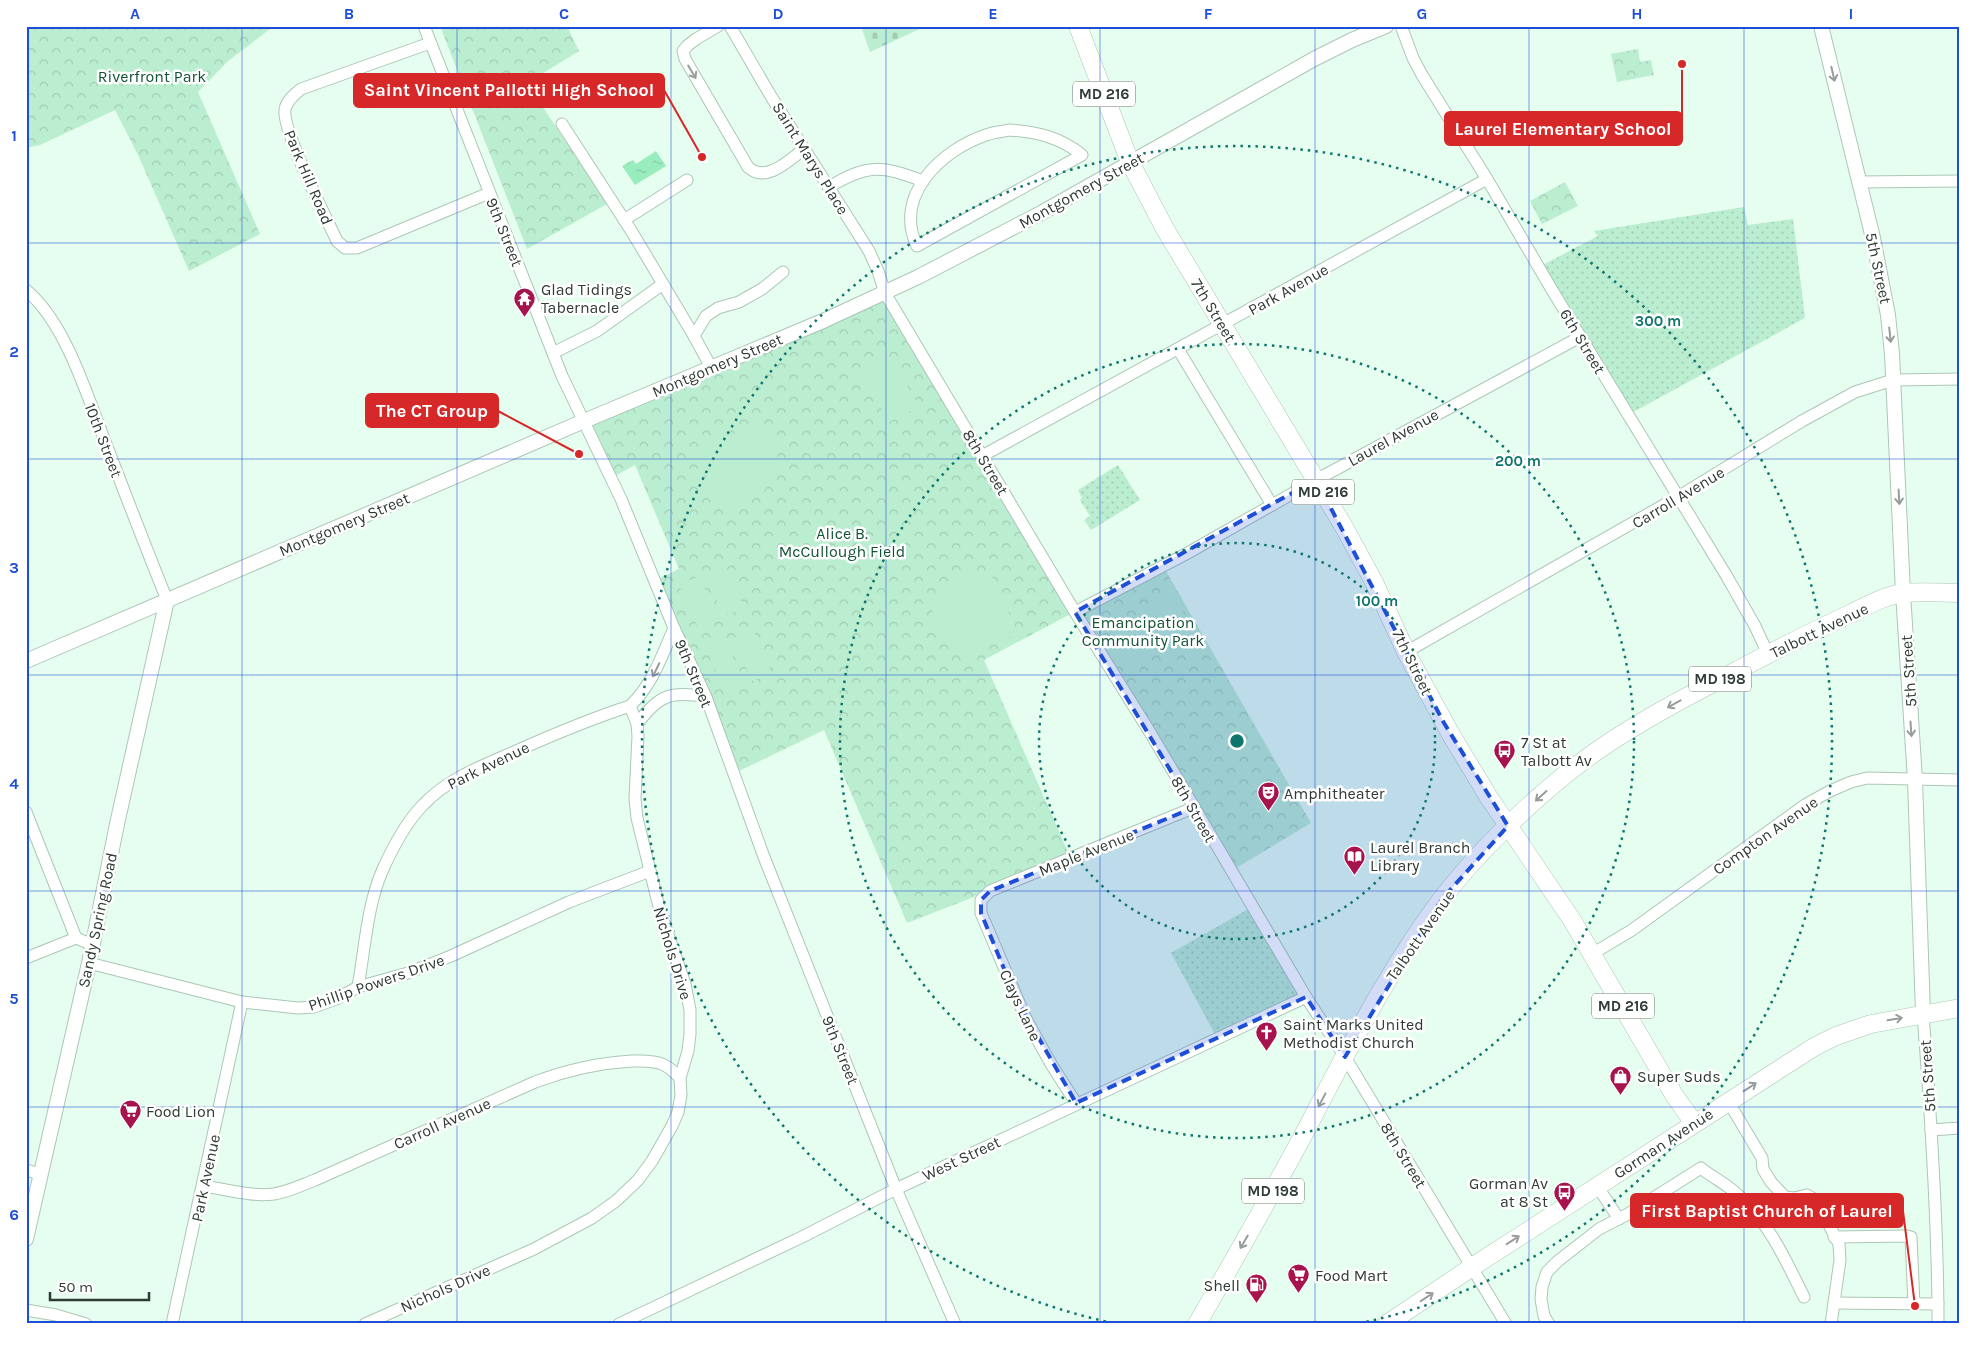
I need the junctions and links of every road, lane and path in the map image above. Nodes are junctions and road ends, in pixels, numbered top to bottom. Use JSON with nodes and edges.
{"nodes":[{"id":1,"x":424,"y":26,"type":"edge"},
{"id":2,"x":718,"y":26,"type":"edge"},
{"id":3,"x":730,"y":26,"type":"edge"},
{"id":4,"x":1078,"y":26,"type":"edge"},
{"id":5,"x":1386,"y":26,"type":"edge"},
{"id":6,"x":1401,"y":26,"type":"edge"},
{"id":7,"x":1821,"y":26,"type":"edge"},
{"id":8,"x":430,"y":42,"type":"junction"},
{"id":9,"x":562,"y":124,"type":"dead end"},
{"id":10,"x":804,"y":149,"type":"junction"},
{"id":11,"x":1130,"y":162,"type":"junction"},
{"id":12,"x":1488,"y":179,"type":"junction"},
{"id":13,"x":688,"y":180,"type":"dead end"},
{"id":14,"x":923,"y":181,"type":"junction"},
{"id":15,"x":1960,"y":181,"type":"edge"},
{"id":16,"x":1859,"y":182,"type":"junction"},
{"id":17,"x":829,"y":187,"type":"junction"},
{"id":18,"x":489,"y":193,"type":"junction"},
{"id":19,"x":624,"y":220,"type":"junction"},
{"id":20,"x":783,"y":272,"type":"dead end"},
{"id":21,"x":663,"y":284,"type":"junction"},
{"id":22,"x":26,"y":290,"type":"edge"},
{"id":23,"x":885,"y":293,"type":"junction"},
{"id":24,"x":1222,"y":325,"type":"junction"},
{"id":25,"x":694,"y":336,"type":"junction"},
{"id":26,"x":1580,"y":336,"type":"junction"},
{"id":27,"x":1178,"y":349,"type":"junction"},
{"id":28,"x":553,"y":353,"type":"junction"},
{"id":29,"x":711,"y":368,"type":"junction"},
{"id":30,"x":1960,"y":379,"type":"edge"},
{"id":31,"x":1893,"y":380,"type":"junction"},
{"id":32,"x":584,"y":421,"type":"junction"},
{"id":33,"x":982,"y":456,"type":"junction"},
{"id":34,"x":1316,"y":480,"type":"junction"},
{"id":35,"x":1678,"y":497,"type":"junction"},
{"id":36,"x":1272,"y":505,"type":"junction"},
{"id":37,"x":1903,"y":593,"type":"junction"},
{"id":38,"x":1960,"y":593,"type":"edge"},
{"id":39,"x":166,"y":600,"type":"junction"},
{"id":40,"x":1075,"y":612,"type":"junction"},
{"id":41,"x":674,"y":628,"type":"junction"},
{"id":42,"x":1406,"y":652,"type":"junction"},
{"id":43,"x":1768,"y":654,"type":"junction"},
{"id":44,"x":26,"y":661,"type":"edge"},
{"id":45,"x":706,"y":697,"type":"junction"},
{"id":46,"x":630,"y":706,"type":"junction"},
{"id":47,"x":637,"y":724,"type":"junction"},
{"id":48,"x":1915,"y":780,"type":"junction"},
{"id":49,"x":1960,"y":780,"type":"edge"},
{"id":50,"x":1193,"y":808,"type":"junction"},
{"id":51,"x":26,"y":812,"type":"edge"},
{"id":52,"x":1508,"y":826,"type":"junction"},
{"id":53,"x":650,"y":871,"type":"junction"},
{"id":54,"x":981,"y":900,"type":"joint"},
{"id":55,"x":76,"y":938,"type":"junction"},
{"id":56,"x":93,"y":945,"type":"junction"},
{"id":57,"x":1592,"y":954,"type":"junction"},
{"id":58,"x":26,"y":958,"type":"edge"},
{"id":59,"x":89,"y":963,"type":"junction"},
{"id":60,"x":358,"y":987,"type":"junction"},
{"id":61,"x":1306,"y":997,"type":"junction"},
{"id":62,"x":242,"y":1002,"type":"junction"},
{"id":63,"x":1960,"y":1008,"type":"edge"},
{"id":64,"x":1923,"y":1014,"type":"junction"},
{"id":65,"x":1344,"y":1057,"type":"junction"},
{"id":66,"x":680,"y":1078,"type":"junction"},
{"id":67,"x":1728,"y":1101,"type":"junction"},
{"id":68,"x":1076,"y":1103,"type":"junction"},
{"id":69,"x":1694,"y":1123,"type":"junction"},
{"id":70,"x":1960,"y":1128,"type":"edge"},
{"id":71,"x":1931,"y":1130,"type":"junction"},
{"id":72,"x":33,"y":1172,"type":"edge"},
{"id":73,"x":203,"y":1186,"type":"junction"},
{"id":74,"x":1597,"y":1186,"type":"junction"},
{"id":75,"x":896,"y":1189,"type":"junction"},
{"id":76,"x":1619,"y":1218,"type":"junction"},
{"id":77,"x":1834,"y":1237,"type":"junction"},
{"id":78,"x":26,"y":1239,"type":"edge"},
{"id":79,"x":1472,"y":1266,"type":"junction"},
{"id":80,"x":1804,"y":1297,"type":"dead end"},
{"id":81,"x":1834,"y":1304,"type":"junction"},
{"id":82,"x":1914,"y":1304,"type":"junction"},
{"id":83,"x":1938,"y":1304,"type":"junction"},
{"id":84,"x":26,"y":1310,"type":"edge"},
{"id":85,"x":86,"y":1324,"type":"edge"},
{"id":86,"x":172,"y":1324,"type":"edge"},
{"id":87,"x":364,"y":1324,"type":"edge"},
{"id":88,"x":619,"y":1324,"type":"edge"},
{"id":89,"x":955,"y":1324,"type":"edge"},
{"id":90,"x":1197,"y":1324,"type":"edge"},
{"id":91,"x":1387,"y":1324,"type":"edge"},
{"id":92,"x":1506,"y":1324,"type":"edge"},
{"id":93,"x":1548,"y":1324,"type":"edge"},
{"id":94,"x":1831,"y":1324,"type":"edge"},
{"id":95,"x":1938,"y":1324,"type":"edge"}],
"edges":[{"from":1,"to":8,"type":"street","name":"9th Street"},
{"from":2,"to":10,"type":"street","one_way":true},
{"from":3,"to":10,"type":"street","name":"Saint Marys Place"},
{"from":4,"to":11,"type":"main road","name":"7th Street","number":"MD 216"},
{"from":5,"to":11,"type":"street","name":"Montgomery Street"},
{"from":6,"to":12,"type":"street","name":"6th Street"},
{"from":7,"to":16,"type":"street","name":"5th Street","one_way":true},
{"from":8,"to":18,"type":"street","name":"9th Street"},
{"from":8,"to":18,"type":"street","name":"Park Hill Road"},
{"from":9,"to":19,"type":"street"},
{"from":10,"to":17,"type":"street","name":"Saint Marys Place"},
{"from":11,"to":23,"type":"street","name":"Montgomery Street"},
{"from":11,"to":24,"type":"main road","name":"7th Street","number":"MD 216"},
{"from":12,"to":24,"type":"street","name":"Park Avenue"},
{"from":12,"to":26,"type":"street","name":"6th Street"},
{"from":13,"to":19,"type":"street"},
{"from":14,"to":14,"type":"street"},
{"from":14,"to":17,"type":"street"},
{"from":15,"to":16,"type":"street"},
{"from":16,"to":31,"type":"street","name":"5th Street","one_way":true},
{"from":17,"to":23,"type":"street","name":"Saint Marys Place"},
{"from":18,"to":28,"type":"street","name":"9th Street"},
{"from":19,"to":21,"type":"street"},
{"from":20,"to":25,"type":"street"},
{"from":21,"to":25,"type":"street"},
{"from":21,"to":28,"type":"street"},
{"from":22,"to":39,"type":"street","name":"10th Street"},
{"from":23,"to":29,"type":"street","name":"Montgomery Street"},
{"from":23,"to":33,"type":"street","name":"8th Street"},
{"from":24,"to":27,"type":"street","name":"Park Avenue"},
{"from":24,"to":34,"type":"main road","name":"7th Street","number":"MD 216"},
{"from":25,"to":29,"type":"street"},
{"from":26,"to":34,"type":"street","name":"Laurel Avenue"},
{"from":26,"to":35,"type":"street","name":"6th Street"},
{"from":27,"to":33,"type":"street","name":"Park Avenue"},
{"from":27,"to":36,"type":"street"},
{"from":28,"to":32,"type":"street","name":"9th Street"},
{"from":29,"to":32,"type":"street","name":"Montgomery Street"},
{"from":30,"to":31,"type":"street","name":"Carroll Avenue"},
{"from":31,"to":35,"type":"street","name":"Carroll Avenue"},
{"from":31,"to":37,"type":"street","name":"5th Street","one_way":true},
{"from":32,"to":39,"type":"street","name":"Montgomery Street"},
{"from":32,"to":41,"type":"street","name":"9th Street"},
{"from":33,"to":40,"type":"street","name":"8th Street"},
{"from":34,"to":36,"type":"street","name":"Laurel Avenue"},
{"from":34,"to":42,"type":"main road","name":"7th Street","number":"MD 216"},
{"from":35,"to":42,"type":"street","name":"Carroll Avenue"},
{"from":35,"to":43,"type":"street","name":"6th Street"},
{"from":36,"to":40,"type":"street","name":"Laurel Avenue"},
{"from":37,"to":38,"type":"main road","name":"Talbott Avenue","number":"MD 198"},
{"from":37,"to":43,"type":"main road","name":"Talbott Avenue","number":"MD 198"},
{"from":37,"to":48,"type":"street","name":"5th Street","one_way":true},
{"from":39,"to":44,"type":"street","name":"Montgomery Street"},
{"from":39,"to":56,"type":"street","name":"Sandy Spring Road"},
{"from":40,"to":50,"type":"street","name":"8th Street"},
{"from":41,"to":45,"type":"street","name":"9th Street"},
{"from":41,"to":46,"type":"street","name":"Park Avenue","one_way":true},
{"from":42,"to":52,"type":"main road","name":"7th Street","number":"MD 216"},
{"from":43,"to":52,"type":"main road","name":"Talbott Avenue","number":"MD 198","one_way":true},
{"from":45,"to":47,"type":"street"},
{"from":45,"to":75,"type":"street","name":"9th Street"},
{"from":46,"to":47,"type":"street","name":"Nichols Drive"},
{"from":46,"to":60,"type":"street","name":"Park Avenue"},
{"from":47,"to":53,"type":"street","name":"Nichols Drive"},
{"from":48,"to":49,"type":"street","name":"Compton Avenue"},
{"from":48,"to":57,"type":"street","name":"Compton Avenue"},
{"from":48,"to":64,"type":"street","name":"5th Street"},
{"from":50,"to":54,"type":"street","name":"Maple Avenue"},
{"from":50,"to":61,"type":"street","name":"8th Street"},
{"from":51,"to":55,"type":"street"},
{"from":52,"to":57,"type":"main road","name":"7th Street","number":"MD 216"},
{"from":52,"to":65,"type":"main road","name":"Talbott Avenue","number":"MD 198"},
{"from":53,"to":60,"type":"street","name":"Phillip Powers Drive"},
{"from":53,"to":66,"type":"street","name":"Nichols Drive"},
{"from":54,"to":68,"type":"street","name":"Clays Lane"},
{"from":55,"to":56,"type":"street"},
{"from":55,"to":58,"type":"street"},
{"from":56,"to":59,"type":"street","name":"Sandy Spring Road"},
{"from":57,"to":69,"type":"main road","name":"7th Street","number":"MD 216"},
{"from":59,"to":62,"type":"street","name":"Phillip Powers Drive"},
{"from":59,"to":72,"type":"street","name":"Sandy Spring Road"},
{"from":60,"to":62,"type":"street","name":"Phillip Powers Drive"},
{"from":61,"to":65,"type":"street","name":"8th Street"},
{"from":61,"to":68,"type":"street","name":"West Street"},
{"from":62,"to":73,"type":"street","name":"Park Avenue"},
{"from":63,"to":64,"type":"main road","name":"Gorman Avenue"},
{"from":67,"to":64,"type":"main road","name":"Gorman Avenue","one_way":true},
{"from":64,"to":71,"type":"street","name":"5th Street"},
{"from":65,"to":79,"type":"street","name":"8th Street"},
{"from":65,"to":90,"type":"main road","name":"Talbott Avenue","number":"MD 198","one_way":true},
{"from":66,"to":73,"type":"street","name":"Carroll Avenue"},
{"from":66,"to":87,"type":"street","name":"Nichols Drive"},
{"from":67,"to":69,"type":"main road","name":"Gorman Avenue"},
{"from":67,"to":77,"type":"street"},
{"from":68,"to":75,"type":"street","name":"West Street"},
{"from":69,"to":74,"type":"main road","name":"Gorman Avenue"},
{"from":70,"to":71,"type":"street"},
{"from":71,"to":83,"type":"street","name":"5th Street"},
{"from":72,"to":78,"type":"street","name":"Sandy Spring Road"},
{"from":73,"to":86,"type":"street","name":"Park Avenue"},
{"from":74,"to":76,"type":"street"},
{"from":79,"to":74,"type":"main road","name":"Gorman Avenue","one_way":true},
{"from":75,"to":88,"type":"street","name":"West Street"},
{"from":75,"to":89,"type":"street","name":"9th Street"},
{"from":76,"to":80,"type":"street"},
{"from":76,"to":93,"type":"street"},
{"from":77,"to":81,"type":"street"},
{"from":77,"to":82,"type":"street"},
{"from":91,"to":79,"type":"main road","name":"Gorman Avenue","one_way":true},
{"from":79,"to":92,"type":"street","name":"8th Street"},
{"from":81,"to":82,"type":"street"},
{"from":81,"to":94,"type":"street"},
{"from":82,"to":83,"type":"street"},
{"from":83,"to":95,"type":"street","name":"5th Street"},
{"from":84,"to":85,"type":"street"}]}
